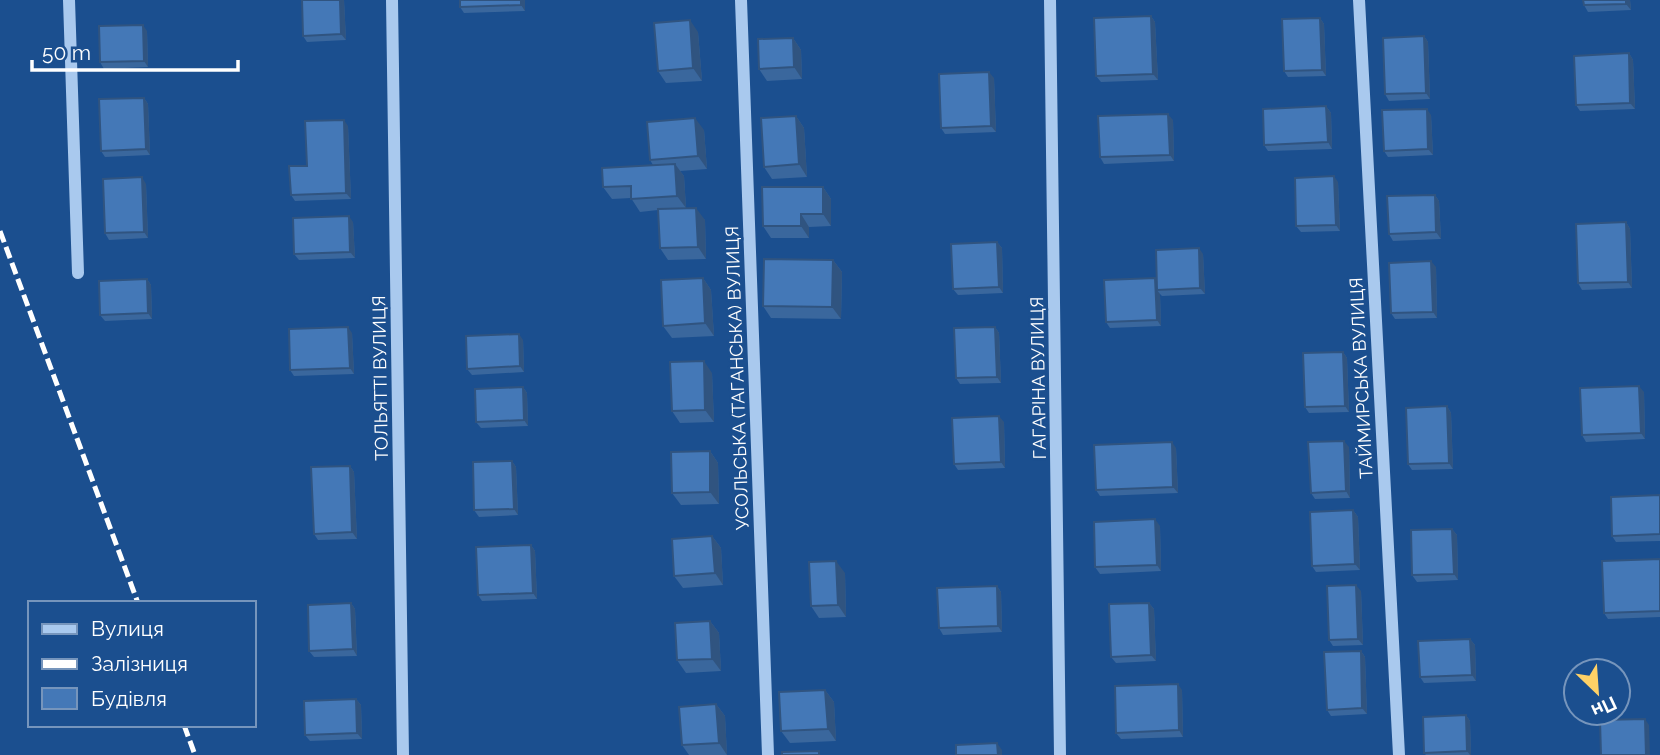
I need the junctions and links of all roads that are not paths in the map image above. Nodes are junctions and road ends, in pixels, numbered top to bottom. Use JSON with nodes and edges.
{"nodes":[{"id":1,"x":69,"y":0,"type":"edge"},
{"id":2,"x":392,"y":0,"type":"edge"},
{"id":3,"x":741,"y":0,"type":"edge"},
{"id":4,"x":1050,"y":0,"type":"edge"},
{"id":5,"x":1359,"y":0,"type":"edge"},
{"id":6,"x":78,"y":273,"type":"dead end"},
{"id":7,"x":403,"y":755,"type":"edge"},
{"id":8,"x":768,"y":755,"type":"edge"},
{"id":9,"x":1060,"y":755,"type":"edge"},
{"id":10,"x":1399,"y":755,"type":"edge"}],
"edges":[{"from":1,"to":6,"type":"street"},
{"from":2,"to":7,"type":"street","name":"ТОЛЬЯТТІ ВУЛИЦЯ"},
{"from":3,"to":8,"type":"street","name":"УСОЛЬСЬКА (ТАГАНСЬКА) ВУЛИЦЯ"},
{"from":4,"to":9,"type":"street","name":"ГАГАРІНА ВУЛИЦЯ"},
{"from":5,"to":10,"type":"street","name":"ТАЙМИРСЬКА ВУЛИЦЯ"}]}
